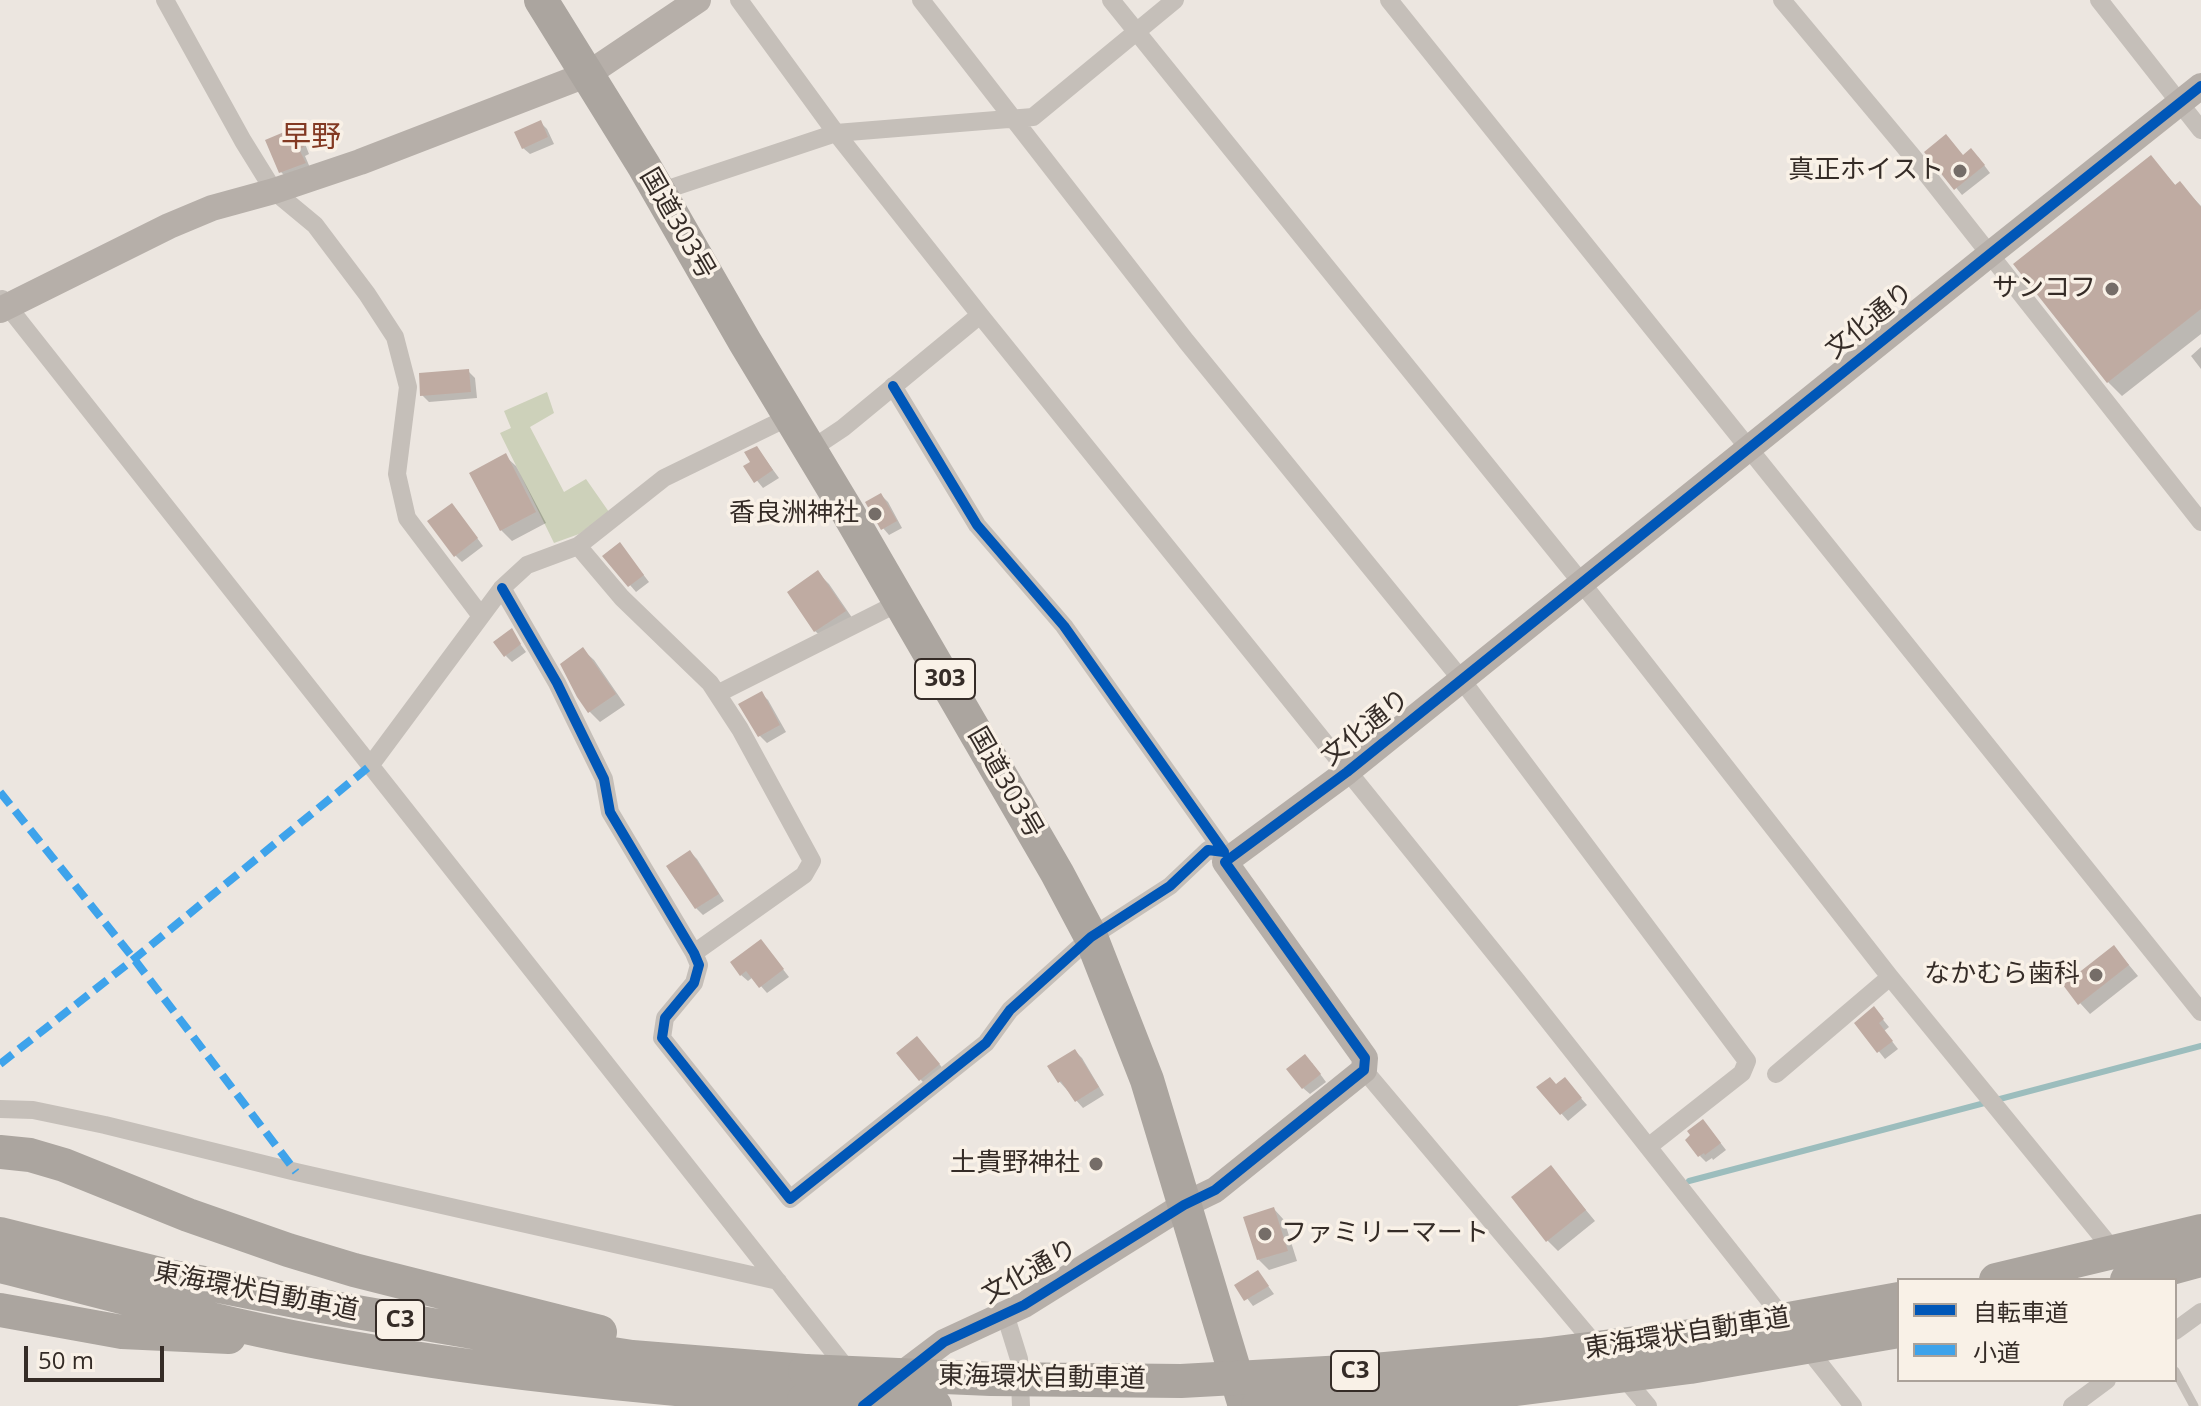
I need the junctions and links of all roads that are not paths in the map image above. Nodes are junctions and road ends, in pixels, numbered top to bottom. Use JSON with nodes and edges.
{"nodes":[{"id":1,"x":165,"y":0,"type":"edge"},
{"id":2,"x":541,"y":0,"type":"edge"},
{"id":3,"x":698,"y":0,"type":"edge"},
{"id":4,"x":739,"y":0,"type":"edge"},
{"id":5,"x":921,"y":0,"type":"edge"},
{"id":6,"x":1111,"y":0,"type":"edge"},
{"id":7,"x":1175,"y":0,"type":"edge"},
{"id":8,"x":1389,"y":0,"type":"edge"},
{"id":9,"x":1782,"y":0,"type":"edge"},
{"id":10,"x":2099,"y":0,"type":"edge"},
{"id":11,"x":1136,"y":31,"type":"junction"},
{"id":12,"x":588,"y":74,"type":"junction"},
{"id":13,"x":2201,"y":86,"type":"edge"},
{"id":14,"x":2180,"y":102,"type":"junction"},
{"id":15,"x":1014,"y":118,"type":"junction"},
{"id":16,"x":2201,"y":130,"type":"edge"},
{"id":17,"x":836,"y":133,"type":"junction"},
{"id":18,"x":274,"y":191,"type":"junction"},
{"id":19,"x":659,"y":192,"type":"junction"},
{"id":20,"x":1990,"y":254,"type":"junction"},
{"id":21,"x":3,"y":304,"type":"edge"},
{"id":22,"x":980,"y":315,"type":"junction"},
{"id":23,"x":893,"y":386,"type":"junction"},
{"id":24,"x":789,"y":417,"type":"junction"},
{"id":25,"x":1747,"y":449,"type":"junction"},
{"id":26,"x":810,"y":450,"type":"junction"},
{"id":27,"x":2201,"y":522,"type":"edge"},
{"id":28,"x":578,"y":546,"type":"junction"},
{"id":29,"x":1581,"y":582,"type":"junction"},
{"id":30,"x":502,"y":588,"type":"junction"},
{"id":31,"x":900,"y":602,"type":"junction"},
{"id":32,"x":481,"y":616,"type":"junction"},
{"id":33,"x":1461,"y":679,"type":"junction"},
{"id":34,"x":717,"y":694,"type":"junction"},
{"id":35,"x":370,"y":766,"type":"junction"},
{"id":36,"x":1347,"y":772,"type":"junction"},
{"id":37,"x":1091,"y":937,"type":"junction"},
{"id":38,"x":694,"y":953,"type":"junction"},
{"id":39,"x":1890,"y":977,"type":"junction"},
{"id":40,"x":2201,"y":1012,"type":"edge"},
{"id":41,"x":1364,"y":1070,"type":"junction"},
{"id":42,"x":1776,"y":1074,"type":"dead end"},
{"id":43,"x":0,"y":1109,"type":"edge"},
{"id":44,"x":1648,"y":1147,"type":"junction"},
{"id":45,"x":0,"y":1152,"type":"edge"},
{"id":46,"x":1184,"y":1205,"type":"junction"},
{"id":47,"x":2201,"y":1231,"type":"edge"},
{"id":48,"x":0,"y":1234,"type":"edge"},
{"id":49,"x":2201,"y":1260,"type":"edge"},
{"id":50,"x":0,"y":1266,"type":"edge"},
{"id":51,"x":2004,"y":1278,"type":"edge"},
{"id":52,"x":2134,"y":1278,"type":"edge"},
{"id":53,"x":2135,"y":1278,"type":"edge"},
{"id":54,"x":778,"y":1281,"type":"junction"},
{"id":55,"x":1897,"y":1299,"type":"edge"},
{"id":56,"x":0,"y":1310,"type":"edge"},
{"id":57,"x":2201,"y":1312,"type":"edge"},
{"id":58,"x":1005,"y":1314,"type":"junction"},
{"id":59,"x":2177,"y":1328,"type":"edge"},
{"id":60,"x":1897,"y":1331,"type":"edge"},
{"id":61,"x":317,"y":1342,"type":"junction"},
{"id":62,"x":740,"y":1365,"type":"junction"},
{"id":63,"x":2177,"y":1375,"type":"edge"},
{"id":64,"x":2104,"y":1382,"type":"edge"},
{"id":65,"x":805,"y":1386,"type":"junction"},
{"id":66,"x":867,"y":1402,"type":"edge"},
{"id":67,"x":935,"y":1406,"type":"edge"},
{"id":68,"x":1021,"y":1406,"type":"edge"},
{"id":69,"x":1245,"y":1406,"type":"edge"},
{"id":70,"x":1258,"y":1406,"type":"edge"},
{"id":71,"x":1648,"y":1406,"type":"edge"},
{"id":72,"x":1853,"y":1406,"type":"edge"},
{"id":73,"x":2073,"y":1406,"type":"edge"},
{"id":74,"x":2194,"y":1406,"type":"edge"}],
"edges":[{"from":1,"to":18,"type":"street"},
{"from":2,"to":12,"type":"highway","name":"国道303号","number":"303"},
{"from":3,"to":12,"type":"street"},
{"from":4,"to":17,"type":"street"},
{"from":5,"to":15,"type":"street"},
{"from":6,"to":11,"type":"street"},
{"from":7,"to":11,"type":"street"},
{"from":8,"to":25,"type":"street"},
{"from":9,"to":20,"type":"street"},
{"from":10,"to":14,"type":"street"},
{"from":11,"to":15,"type":"street"},
{"from":11,"to":29,"type":"street"},
{"from":12,"to":18,"type":"street"},
{"from":12,"to":19,"type":"highway","name":"国道303号","number":"303"},
{"from":13,"to":14,"type":"street","name":"文化通り"},
{"from":14,"to":16,"type":"street"},
{"from":14,"to":20,"type":"street","name":"文化通り"},
{"from":15,"to":17,"type":"street"},
{"from":15,"to":33,"type":"street"},
{"from":17,"to":19,"type":"street"},
{"from":17,"to":22,"type":"street"},
{"from":18,"to":21,"type":"street"},
{"from":18,"to":32,"type":"street"},
{"from":19,"to":24,"type":"highway","name":"国道303号","number":"303"},
{"from":20,"to":25,"type":"street","name":"文化通り"},
{"from":20,"to":27,"type":"street"},
{"from":21,"to":35,"type":"street"},
{"from":22,"to":23,"type":"street"},
{"from":22,"to":36,"type":"street"},
{"from":23,"to":26,"type":"street"},
{"from":23,"to":37,"type":"street"},
{"from":24,"to":26,"type":"highway","name":"国道303号","number":"303"},
{"from":24,"to":28,"type":"street"},
{"from":25,"to":29,"type":"street","name":"文化通り"},
{"from":25,"to":40,"type":"street"},
{"from":26,"to":31,"type":"highway","name":"国道303号","number":"303"},
{"from":28,"to":30,"type":"street"},
{"from":28,"to":34,"type":"street"},
{"from":29,"to":33,"type":"street","name":"文化通り"},
{"from":29,"to":39,"type":"street"},
{"from":30,"to":32,"type":"street"},
{"from":30,"to":38,"type":"street"},
{"from":31,"to":34,"type":"street"},
{"from":31,"to":37,"type":"highway","name":"国道303号","number":"303"},
{"from":32,"to":35,"type":"street"},
{"from":33,"to":36,"type":"street","name":"文化通り"},
{"from":33,"to":44,"type":"street"},
{"from":34,"to":38,"type":"street"},
{"from":35,"to":54,"type":"street"},
{"from":36,"to":41,"type":"street","name":"文化通り"},
{"from":36,"to":44,"type":"street"},
{"from":37,"to":38,"type":"street"},
{"from":37,"to":46,"type":"highway","name":"国道303号","number":"303"},
{"from":39,"to":42,"type":"street"},
{"from":39,"to":53,"type":"street"},
{"from":41,"to":46,"type":"street","name":"文化通り"},
{"from":41,"to":71,"type":"street"},
{"from":43,"to":54,"type":"street"},
{"from":44,"to":72,"type":"street"},
{"from":45,"to":62,"type":"highway"},
{"from":46,"to":58,"type":"street","name":"文化通り"},
{"from":46,"to":69,"type":"highway","name":"国道303号","number":"303"},
{"from":47,"to":51,"type":"highway","bridge":true},
{"from":48,"to":62,"type":"highway","name":"東海環状自動車道","number":"C3"},
{"from":49,"to":52,"type":"highway","bridge":true},
{"from":50,"to":61,"type":"highway","name":"東海環状自動車道","number":"C3"},
{"from":54,"to":66,"type":"street"},
{"from":55,"to":65,"type":"highway","name":"東海環状自動車道","number":"C3","bridge":true},
{"from":56,"to":61,"type":"highway"},
{"from":57,"to":59,"type":"street"},
{"from":58,"to":66,"type":"street","name":"文化通り"},
{"from":58,"to":68,"type":"street"},
{"from":60,"to":70,"type":"highway","name":"東海環状自動車道","number":"C3","bridge":true},
{"from":61,"to":65,"type":"highway","name":"東海環状自動車道","number":"C3"},
{"from":62,"to":65,"type":"highway","name":"東海環状自動車道","number":"C3"},
{"from":63,"to":74,"type":"lane"},
{"from":64,"to":73,"type":"street"},
{"from":65,"to":67,"type":"highway","name":"東海環状自動車道","number":"C3","bridge":true}]}
